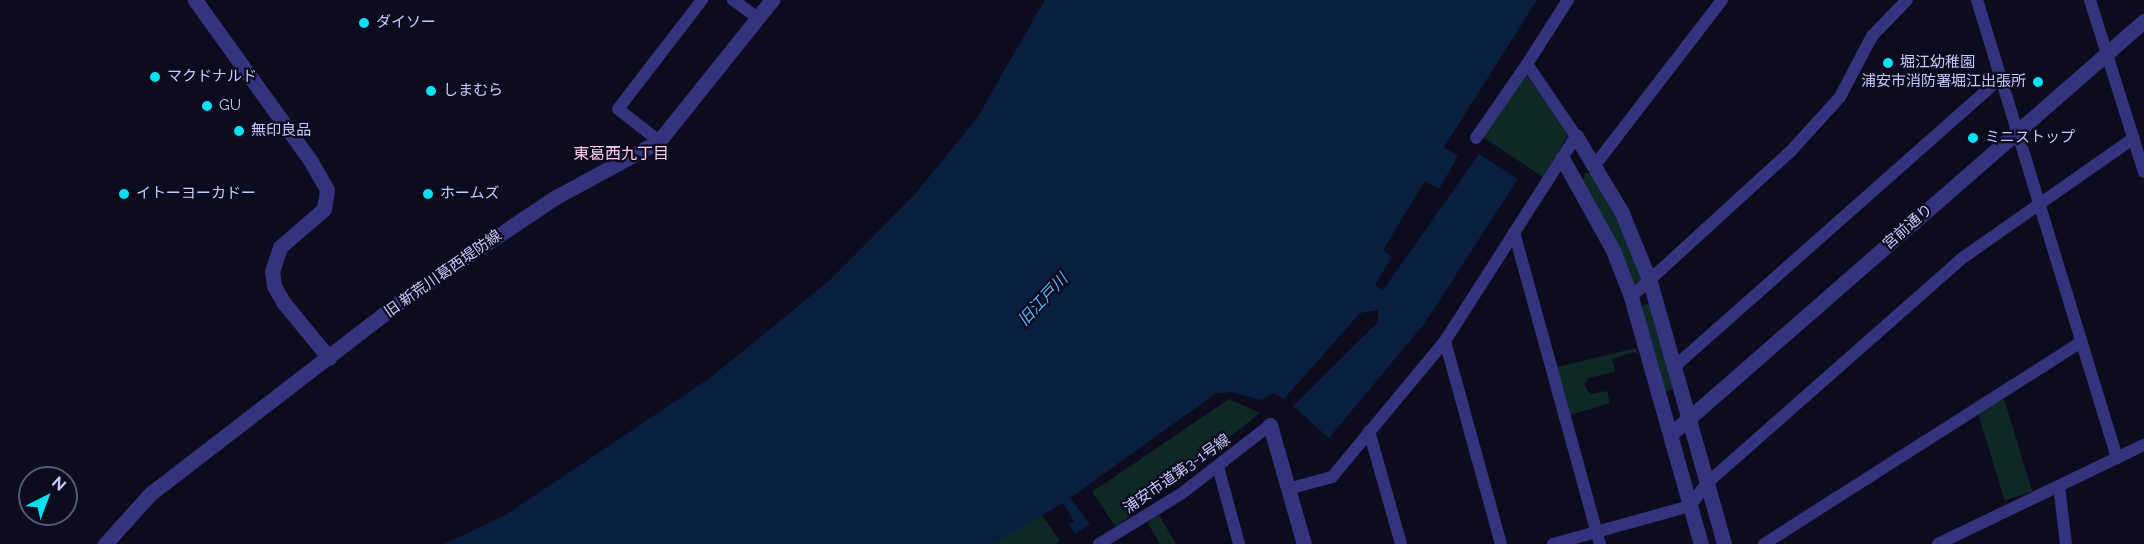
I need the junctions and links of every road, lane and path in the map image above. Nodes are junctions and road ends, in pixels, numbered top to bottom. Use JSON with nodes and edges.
{"nodes":[{"id":1,"x":195,"y":0,"type":"edge"},
{"id":2,"x":702,"y":0,"type":"edge"},
{"id":3,"x":733,"y":0,"type":"edge"},
{"id":4,"x":772,"y":0,"type":"edge"},
{"id":5,"x":1568,"y":0,"type":"edge"},
{"id":6,"x":1722,"y":0,"type":"edge"},
{"id":7,"x":1907,"y":0,"type":"edge"},
{"id":8,"x":1977,"y":0,"type":"edge"},
{"id":9,"x":2090,"y":0,"type":"edge"},
{"id":10,"x":758,"y":18,"type":"junction"},
{"id":11,"x":2144,"y":21,"type":"edge"},
{"id":12,"x":2107,"y":54,"type":"junction"},
{"id":13,"x":1527,"y":64,"type":"junction"},
{"id":14,"x":2000,"y":79,"type":"junction"},
{"id":15,"x":2017,"y":132,"type":"junction"},
{"id":16,"x":1576,"y":136,"type":"junction"},
{"id":17,"x":1476,"y":138,"type":"dead end"},
{"id":18,"x":2133,"y":138,"type":"junction"},
{"id":19,"x":659,"y":141,"type":"junction"},
{"id":20,"x":1562,"y":158,"type":"junction"},
{"id":21,"x":1595,"y":165,"type":"junction"},
{"id":22,"x":2144,"y":172,"type":"edge"},
{"id":23,"x":2038,"y":204,"type":"junction"},
{"id":24,"x":1514,"y":232,"type":"junction"},
{"id":25,"x":1650,"y":282,"type":"junction"},
{"id":26,"x":1631,"y":297,"type":"junction"},
{"id":27,"x":1445,"y":342,"type":"junction"},
{"id":28,"x":2080,"y":343,"type":"junction"},
{"id":29,"x":329,"y":358,"type":"junction"},
{"id":30,"x":1674,"y":367,"type":"junction"},
{"id":31,"x":1688,"y":419,"type":"junction"},
{"id":32,"x":1270,"y":425,"type":"joint"},
{"id":33,"x":1370,"y":431,"type":"junction"},
{"id":34,"x":1672,"y":433,"type":"junction"},
{"id":35,"x":2144,"y":445,"type":"edge"},
{"id":36,"x":2117,"y":458,"type":"junction"},
{"id":37,"x":1218,"y":467,"type":"junction"},
{"id":38,"x":1707,"y":484,"type":"junction"},
{"id":39,"x":2059,"y":486,"type":"junction"},
{"id":40,"x":1288,"y":489,"type":"junction"},
{"id":41,"x":1690,"y":506,"type":"junction"},
{"id":42,"x":1598,"y":538,"type":"edge"},
{"id":43,"x":1951,"y":541,"type":"edge"},
{"id":44,"x":105,"y":544,"type":"edge"},
{"id":45,"x":1099,"y":544,"type":"edge"},
{"id":46,"x":1239,"y":544,"type":"edge"},
{"id":47,"x":1304,"y":544,"type":"edge"},
{"id":48,"x":1401,"y":544,"type":"edge"},
{"id":49,"x":1501,"y":544,"type":"edge"},
{"id":50,"x":1553,"y":544,"type":"edge"},
{"id":51,"x":1701,"y":544,"type":"edge"},
{"id":52,"x":1724,"y":544,"type":"edge"},
{"id":53,"x":1764,"y":544,"type":"edge"},
{"id":54,"x":1938,"y":544,"type":"edge"},
{"id":55,"x":2066,"y":544,"type":"edge"}],
"edges":[{"from":1,"to":29,"type":"street"},
{"from":2,"to":19,"type":"street"},
{"from":3,"to":10,"type":"street"},
{"from":4,"to":10,"type":"street","name":"旧 新荒川葛西堤防線"},
{"from":5,"to":13,"type":"street"},
{"from":6,"to":21,"type":"street"},
{"from":7,"to":25,"type":"street"},
{"from":8,"to":14,"type":"street"},
{"from":9,"to":12,"type":"street"},
{"from":10,"to":19,"type":"street","name":"旧 新荒川葛西堤防線"},
{"from":11,"to":12,"type":"street","name":"宮前通り"},
{"from":12,"to":15,"type":"street","name":"宮前通り"},
{"from":12,"to":18,"type":"street"},
{"from":13,"to":16,"type":"street"},
{"from":13,"to":17,"type":"street"},
{"from":14,"to":15,"type":"street"},
{"from":14,"to":30,"type":"street"},
{"from":15,"to":23,"type":"street"},
{"from":15,"to":31,"type":"street","name":"宮前通り"},
{"from":16,"to":20,"type":"street"},
{"from":16,"to":21,"type":"street"},
{"from":18,"to":22,"type":"street"},
{"from":18,"to":23,"type":"street"},
{"from":19,"to":29,"type":"street","name":"旧 新荒川葛西堤防線"},
{"from":20,"to":24,"type":"street"},
{"from":20,"to":26,"type":"street"},
{"from":21,"to":25,"type":"street"},
{"from":23,"to":28,"type":"street"},
{"from":23,"to":38,"type":"street"},
{"from":24,"to":27,"type":"street"},
{"from":24,"to":42,"type":"street"},
{"from":25,"to":26,"type":"street"},
{"from":25,"to":30,"type":"street"},
{"from":26,"to":34,"type":"street"},
{"from":27,"to":33,"type":"street"},
{"from":27,"to":49,"type":"street"},
{"from":28,"to":36,"type":"street"},
{"from":28,"to":53,"type":"street"},
{"from":29,"to":44,"type":"street","name":"旧 新荒川葛西堤防線"},
{"from":30,"to":31,"type":"street"},
{"from":31,"to":34,"type":"street","name":"宮前通り"},
{"from":31,"to":38,"type":"street"},
{"from":32,"to":37,"type":"street","name":"浦安市道第3-1号線"},
{"from":32,"to":40,"type":"street"},
{"from":33,"to":40,"type":"street"},
{"from":33,"to":48,"type":"street"},
{"from":34,"to":41,"type":"street"},
{"from":35,"to":36,"type":"street"},
{"from":36,"to":39,"type":"street"},
{"from":37,"to":45,"type":"street","name":"浦安市道第3-1号線"},
{"from":37,"to":46,"type":"street"},
{"from":38,"to":41,"type":"street"},
{"from":38,"to":52,"type":"street"},
{"from":39,"to":43,"type":"street"},
{"from":39,"to":55,"type":"street"},
{"from":40,"to":47,"type":"street"},
{"from":41,"to":42,"type":"street"},
{"from":41,"to":51,"type":"street"},
{"from":42,"to":50,"type":"street"},
{"from":43,"to":54,"type":"street"}]}
